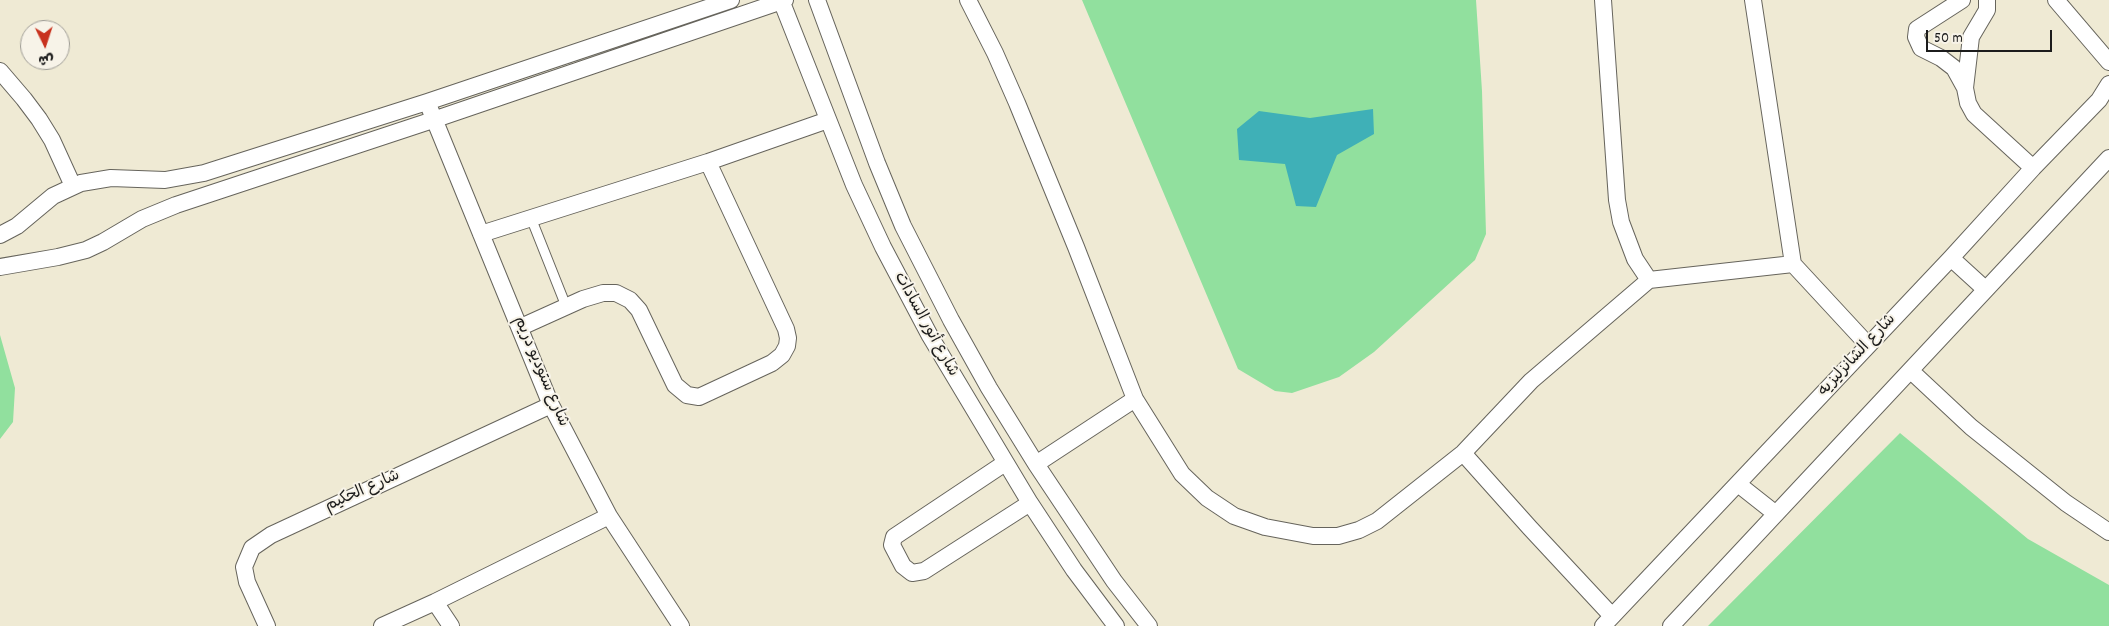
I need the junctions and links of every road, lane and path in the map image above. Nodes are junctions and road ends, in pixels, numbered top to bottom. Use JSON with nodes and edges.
{"nodes":[{"id":1,"x":731,"y":0,"type":"edge"},
{"id":2,"x":782,"y":0,"type":"edge"},
{"id":3,"x":817,"y":0,"type":"edge"},
{"id":4,"x":968,"y":0,"type":"edge"},
{"id":5,"x":1603,"y":0,"type":"edge"},
{"id":6,"x":1753,"y":0,"type":"edge"},
{"id":7,"x":1962,"y":0,"type":"edge"},
{"id":8,"x":1987,"y":0,"type":"edge"},
{"id":9,"x":2056,"y":0,"type":"edge"},
{"id":10,"x":2109,"y":62,"type":"edge"},
{"id":11,"x":0,"y":71,"type":"edge"},
{"id":12,"x":2109,"y":84,"type":"edge"},
{"id":13,"x":1965,"y":88,"type":"junction"},
{"id":14,"x":428,"y":102,"type":"junction"},
{"id":15,"x":2104,"y":104,"type":"edge"},
{"id":16,"x":433,"y":120,"type":"junction"},
{"id":17,"x":828,"y":120,"type":"junction"},
{"id":18,"x":2109,"y":158,"type":"edge"},
{"id":19,"x":708,"y":162,"type":"junction"},
{"id":20,"x":2032,"y":168,"type":"junction"},
{"id":21,"x":73,"y":186,"type":"junction"},
{"id":22,"x":532,"y":218,"type":"junction"},
{"id":23,"x":481,"y":234,"type":"junction"},
{"id":24,"x":0,"y":235,"type":"edge"},
{"id":25,"x":1951,"y":258,"type":"junction"},
{"id":26,"x":1793,"y":264,"type":"junction"},
{"id":27,"x":0,"y":267,"type":"edge"},
{"id":28,"x":1649,"y":280,"type":"junction"},
{"id":29,"x":1985,"y":289,"type":"junction"},
{"id":30,"x":566,"y":306,"type":"junction"},
{"id":31,"x":520,"y":327,"type":"junction"},
{"id":32,"x":1868,"y":345,"type":"junction"},
{"id":33,"x":1911,"y":371,"type":"junction"},
{"id":34,"x":1135,"y":399,"type":"junction"},
{"id":35,"x":551,"y":405,"type":"junction"},
{"id":36,"x":1463,"y":453,"type":"junction"},
{"id":37,"x":1004,"y":463,"type":"junction"},
{"id":38,"x":1036,"y":464,"type":"junction"},
{"id":39,"x":1738,"y":484,"type":"junction"},
{"id":40,"x":1030,"y":503,"type":"junction"},
{"id":41,"x":1776,"y":514,"type":"junction"},
{"id":42,"x":609,"y":516,"type":"junction"},
{"id":43,"x":2109,"y":532,"type":"edge"},
{"id":44,"x":435,"y":602,"type":"junction"},
{"id":45,"x":1608,"y":621,"type":"edge"},
{"id":46,"x":266,"y":626,"type":"edge"},
{"id":47,"x":382,"y":626,"type":"edge"},
{"id":48,"x":451,"y":626,"type":"edge"},
{"id":49,"x":681,"y":626,"type":"edge"},
{"id":50,"x":1116,"y":626,"type":"edge"},
{"id":51,"x":1149,"y":626,"type":"edge"},
{"id":52,"x":1671,"y":626,"type":"edge"}],
"edges":[{"from":1,"to":14,"type":"street"},
{"from":2,"to":16,"type":"street"},
{"from":2,"to":17,"type":"street","name":"شارع أنور السادات"},
{"from":3,"to":38,"type":"street","name":"شارع أنور السادات"},
{"from":4,"to":34,"type":"street"},
{"from":5,"to":28,"type":"street"},
{"from":6,"to":26,"type":"street"},
{"from":7,"to":13,"type":"street"},
{"from":8,"to":13,"type":"street"},
{"from":9,"to":10,"type":"street"},
{"from":11,"to":21,"type":"street"},
{"from":12,"to":15,"type":"street","name":"شارع الشانزليزيه"},
{"from":13,"to":20,"type":"street"},
{"from":14,"to":16,"type":"street","name":"شارع ستوديو دريم"},
{"from":14,"to":21,"type":"street"},
{"from":15,"to":20,"type":"street","name":"شارع الشانزليزيه"},
{"from":16,"to":23,"type":"street","name":"شارع ستوديو دريم"},
{"from":16,"to":27,"type":"street"},
{"from":17,"to":19,"type":"street"},
{"from":17,"to":37,"type":"street","name":"شارع أنور السادات"},
{"from":18,"to":29,"type":"street"},
{"from":19,"to":22,"type":"street"},
{"from":19,"to":30,"type":"street"},
{"from":20,"to":25,"type":"street","name":"شارع الشانزليزيه"},
{"from":21,"to":24,"type":"street"},
{"from":22,"to":23,"type":"street"},
{"from":22,"to":30,"type":"lane"},
{"from":23,"to":31,"type":"street","name":"شارع ستوديو دريم"},
{"from":25,"to":29,"type":"street"},
{"from":25,"to":32,"type":"street","name":"شارع الشانزليزيه"},
{"from":26,"to":28,"type":"street"},
{"from":26,"to":32,"type":"street"},
{"from":28,"to":36,"type":"street"},
{"from":29,"to":33,"type":"street"},
{"from":30,"to":31,"type":"street"},
{"from":31,"to":35,"type":"street","name":"شارع ستوديو دريم"},
{"from":32,"to":39,"type":"street","name":"شارع الشانزليزيه"},
{"from":33,"to":41,"type":"street"},
{"from":33,"to":43,"type":"street"},
{"from":34,"to":36,"type":"street"},
{"from":34,"to":38,"type":"street"},
{"from":35,"to":42,"type":"street","name":"شارع ستوديو دريم"},
{"from":35,"to":46,"type":"street","name":"شارع الحكيم"},
{"from":36,"to":45,"type":"street"},
{"from":37,"to":40,"type":"street","name":"شارع أنور السادات"},
{"from":37,"to":40,"type":"street"},
{"from":38,"to":51,"type":"street","name":"شارع أنور السادات"},
{"from":39,"to":41,"type":"street"},
{"from":39,"to":45,"type":"street","name":"شارع الشانزليزيه"},
{"from":40,"to":50,"type":"street","name":"شارع أنور السادات"},
{"from":41,"to":52,"type":"street"},
{"from":42,"to":44,"type":"street"},
{"from":42,"to":49,"type":"street","name":"شارع ستوديو دريم"},
{"from":44,"to":47,"type":"street"},
{"from":44,"to":48,"type":"street"}]}
